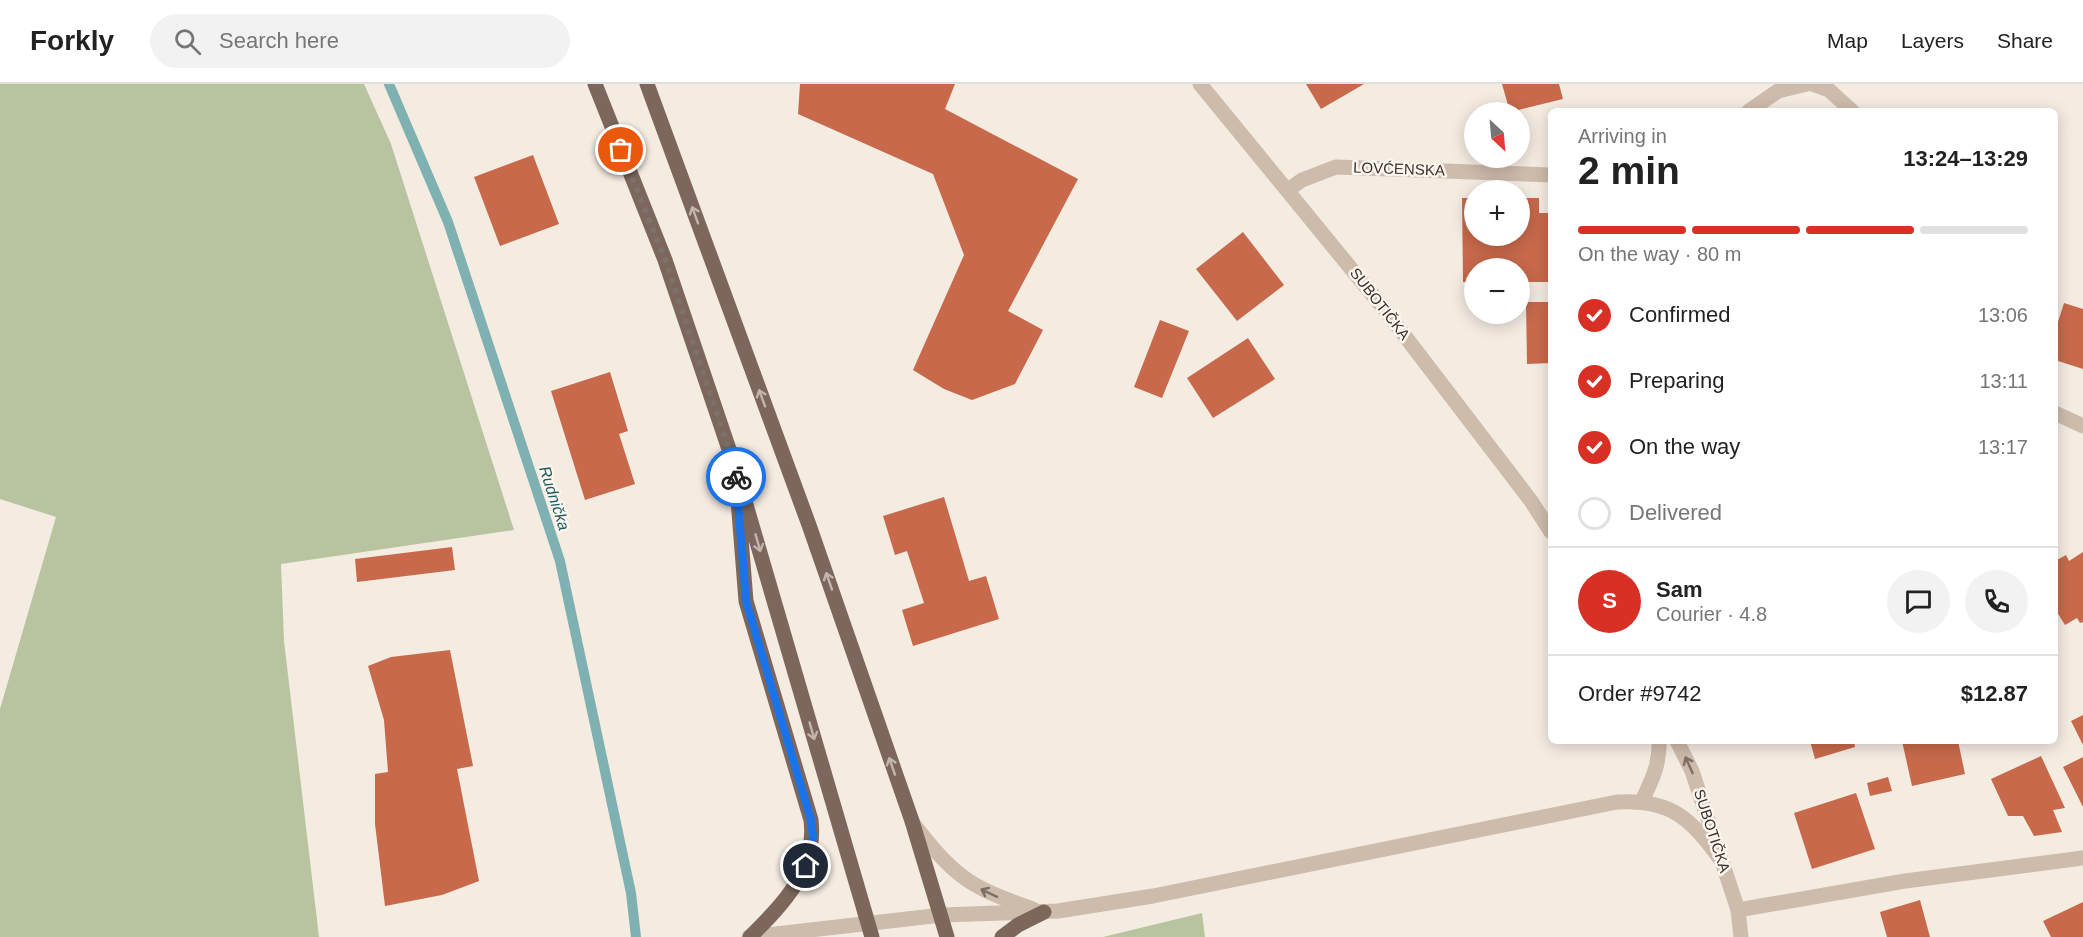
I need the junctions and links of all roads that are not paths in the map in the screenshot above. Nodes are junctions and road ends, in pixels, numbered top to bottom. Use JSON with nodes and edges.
{"nodes":[{"id":1,"x":595,"y":84,"type":"edge"},
{"id":2,"x":647,"y":84,"type":"edge"},
{"id":3,"x":1200,"y":84,"type":"edge"},
{"id":4,"x":1807,"y":84,"type":"edge"},
{"id":5,"x":1812,"y":84,"type":"edge"},
{"id":6,"x":1777,"y":87,"type":"edge"},
{"id":7,"x":1752,"y":108,"type":"edge"},
{"id":8,"x":1849,"y":108,"type":"edge"},
{"id":9,"x":1548,"y":175,"type":"edge"},
{"id":10,"x":1288,"y":190,"type":"junction"},
{"id":11,"x":2058,"y":414,"type":"edge"},
{"id":12,"x":2083,"y":426,"type":"edge"},
{"id":13,"x":735,"y":467,"type":"junction"},
{"id":14,"x":1548,"y":527,"type":"edge"},
{"id":15,"x":1659,"y":744,"type":"edge"},
{"id":16,"x":1678,"y":744,"type":"edge"},
{"id":17,"x":1642,"y":801,"type":"junction"},
{"id":18,"x":912,"y":821,"type":"junction"},
{"id":19,"x":2083,"y":858,"type":"edge"},
{"id":20,"x":1721,"y":860,"type":"junction"},
{"id":21,"x":1044,"y":912,"type":"junction"},
{"id":22,"x":942,"y":915,"type":"junction"},
{"id":23,"x":1740,"y":923,"type":"edge"},
{"id":24,"x":870,"y":930,"type":"edge"},
{"id":25,"x":800,"y":931,"type":"junction"},
{"id":26,"x":750,"y":937,"type":"edge"},
{"id":27,"x":818,"y":937,"type":"edge"},
{"id":28,"x":947,"y":937,"type":"edge"},
{"id":29,"x":1002,"y":937,"type":"edge"},
{"id":30,"x":1729,"y":937,"type":"edge"}],
"edges":[{"from":1,"to":13,"type":"main road"},
{"from":18,"to":2,"type":"main road","one_way":true},
{"from":3,"to":10,"type":"street","name":"SUBOTIČKA"},
{"from":4,"to":6,"type":"street"},
{"from":5,"to":8,"type":"street"},
{"from":6,"to":7,"type":"street"},
{"from":9,"to":10,"type":"street","name":"LOVĆENSKA"},
{"from":10,"to":14,"type":"street","name":"SUBOTIČKA"},
{"from":11,"to":12,"type":"street"},
{"from":13,"to":24,"type":"main road","one_way":true},
{"from":13,"to":26,"type":"main road"},
{"from":15,"to":17,"type":"street"},
{"from":20,"to":16,"type":"street","name":"SUBOTIČKA","one_way":true},
{"from":17,"to":20,"type":"street"},
{"from":17,"to":21,"type":"street"},
{"from":21,"to":18,"type":"street","one_way":true},
{"from":18,"to":22,"type":"main road"},
{"from":19,"to":23,"type":"street"},
{"from":20,"to":23,"type":"street","name":"SUBOTIČKA"},
{"from":21,"to":22,"type":"street"},
{"from":21,"to":29,"type":"main road"},
{"from":22,"to":24,"type":"street"},
{"from":22,"to":28,"type":"main road"},
{"from":23,"to":30,"type":"street"},
{"from":24,"to":25,"type":"street"},
{"from":25,"to":26,"type":"street"},
{"from":25,"to":27,"type":"street"}]}
